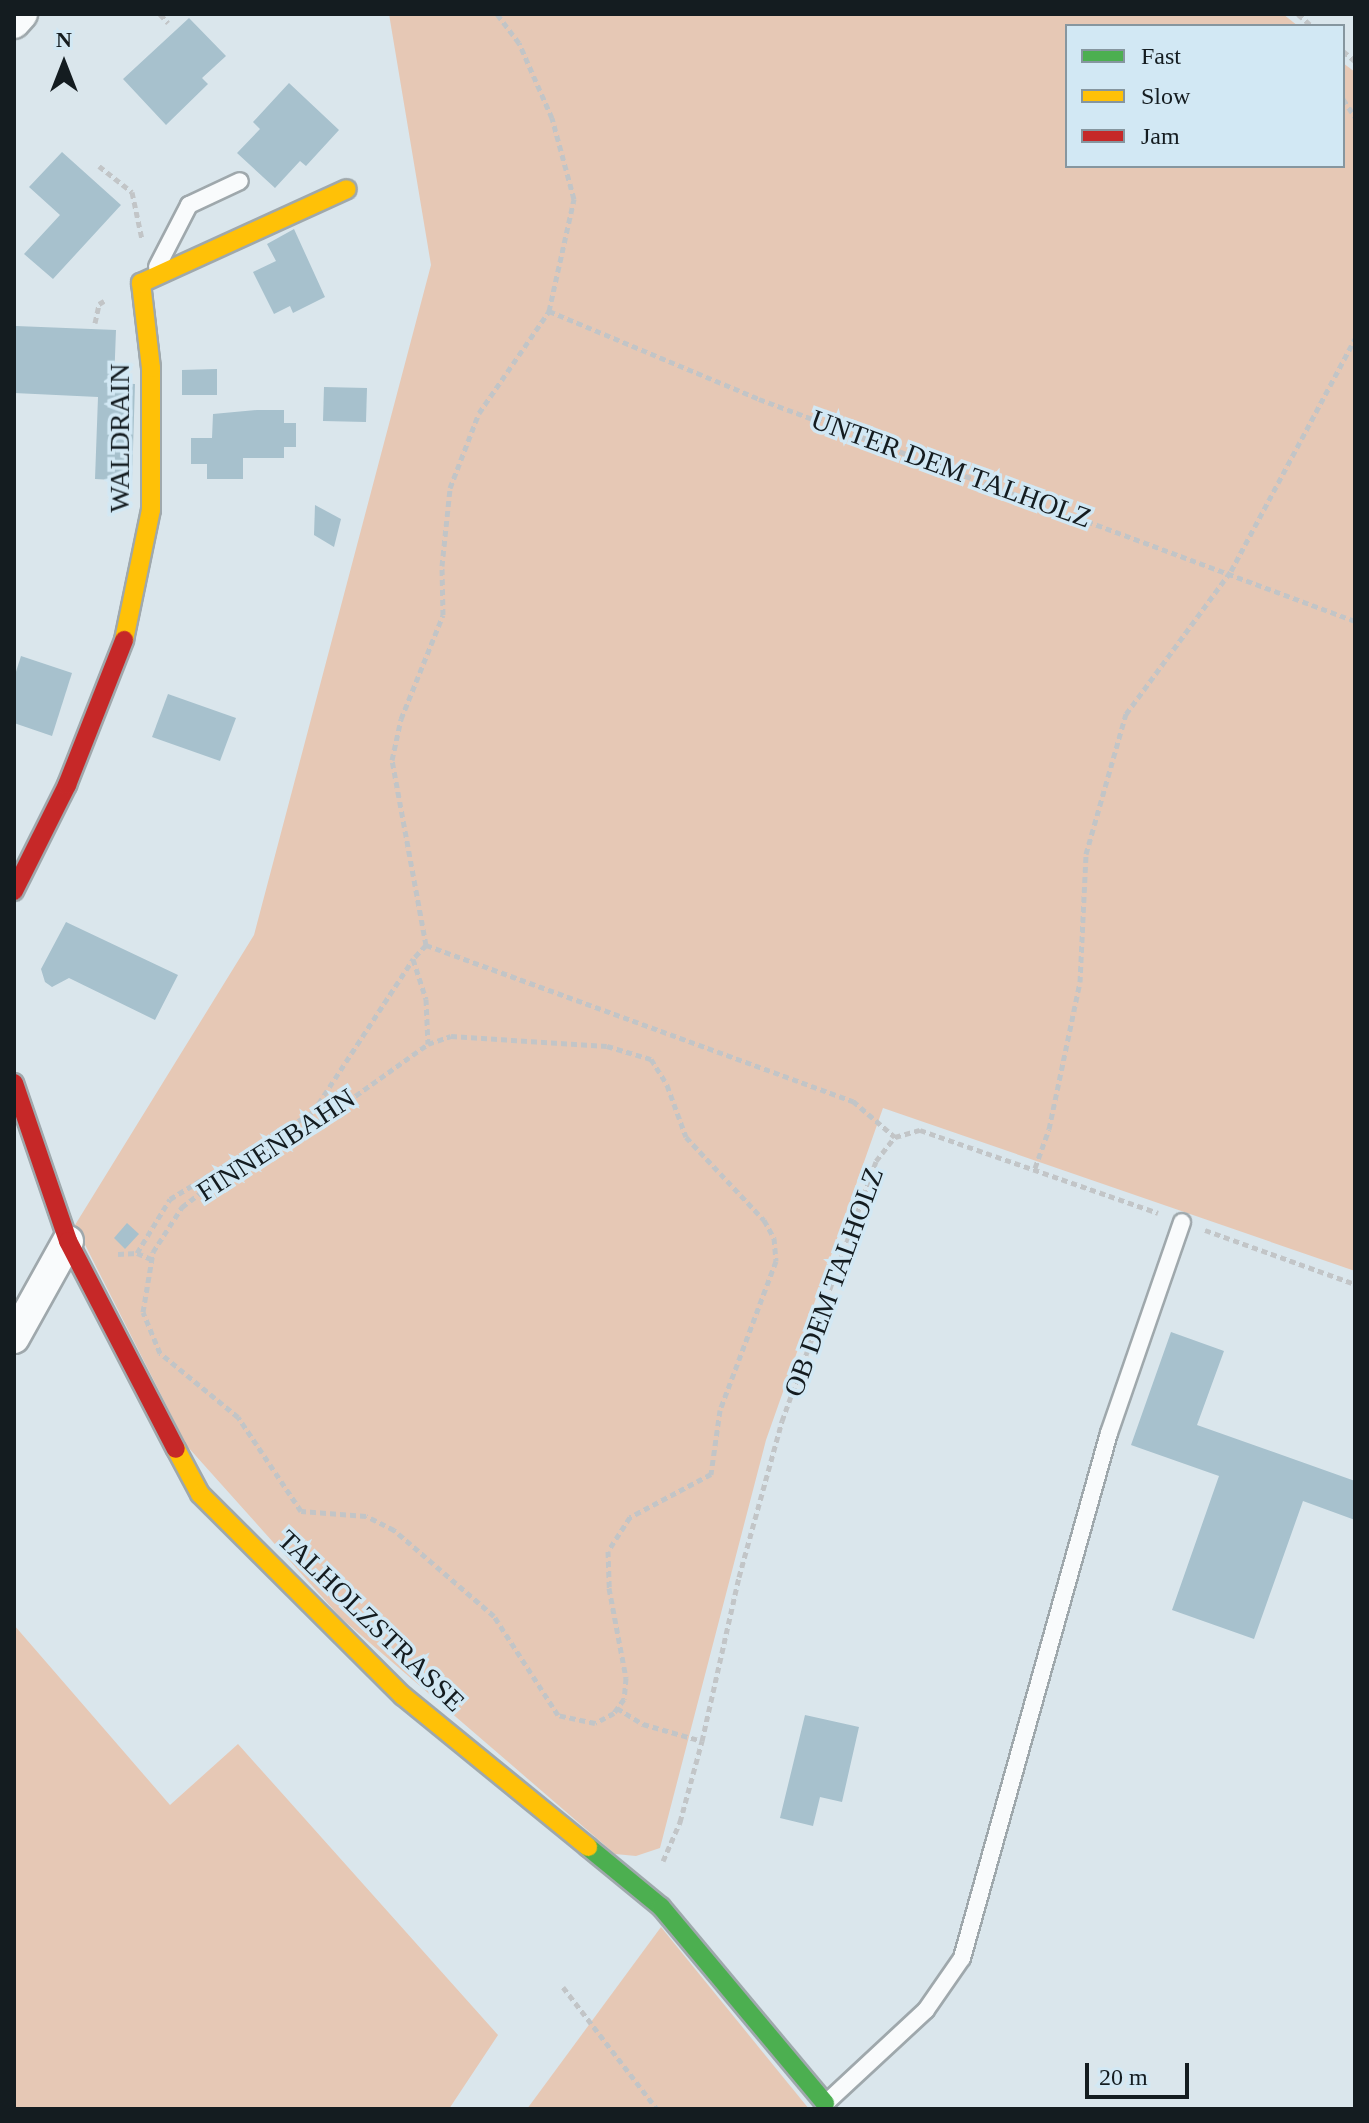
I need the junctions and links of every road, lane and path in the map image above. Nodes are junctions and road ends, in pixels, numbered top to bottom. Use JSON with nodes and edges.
{"nodes":[{"id":1,"x":22,"y":14,"type":"edge"},
{"id":2,"x":160,"y":14,"type":"edge"},
{"id":3,"x":497,"y":14,"type":"edge"},
{"id":4,"x":14,"y":23,"type":"edge"},
{"id":5,"x":168,"y":23,"type":"dead end"},
{"id":6,"x":99,"y":166,"type":"dead end"},
{"id":7,"x":240,"y":181,"type":"dead end"},
{"id":8,"x":347,"y":189,"type":"dead end"},
{"id":9,"x":151,"y":279,"type":"junction"},
{"id":10,"x":549,"y":311,"type":"junction"},
{"id":11,"x":1355,"y":339,"type":"edge"},
{"id":12,"x":1231,"y":571,"type":"junction"},
{"id":13,"x":1355,"y":621,"type":"edge"},
{"id":14,"x":14,"y":891,"type":"edge"},
{"id":15,"x":426,"y":945,"type":"junction"},
{"id":16,"x":413,"y":959,"type":"junction"},
{"id":17,"x":428,"y":1044,"type":"junction"},
{"id":18,"x":14,"y":1083,"type":"edge"},
{"id":19,"x":895,"y":1137,"type":"junction"},
{"id":20,"x":1035,"y":1168,"type":"junction"},
{"id":21,"x":1182,"y":1222,"type":"junction"},
{"id":22,"x":68,"y":1241,"type":"junction"},
{"id":23,"x":137,"y":1253,"type":"dead end"},
{"id":24,"x":1355,"y":1284,"type":"edge"},
{"id":25,"x":14,"y":1338,"type":"edge"},
{"id":26,"x":617,"y":1708,"type":"junction"},
{"id":27,"x":702,"y":1741,"type":"junction"},
{"id":28,"x":634,"y":1889,"type":"junction"},
{"id":29,"x":563,"y":1987,"type":"dead end"},
{"id":30,"x":825,"y":2103,"type":"joint"},
{"id":31,"x":657,"y":2109,"type":"edge"}],
"edges":[{"from":1,"to":4,"type":"street"},
{"from":2,"to":5,"type":"path"},
{"from":3,"to":10,"type":"path"},
{"from":6,"to":9,"type":"path"},
{"from":7,"to":9,"type":"lane"},
{"from":8,"to":9,"type":"street"},
{"from":9,"to":14,"type":"street","name":"WALDRAIN"},
{"from":10,"to":12,"type":"path","name":"UNTER DEM TALHOLZ"},
{"from":10,"to":15,"type":"path"},
{"from":11,"to":12,"type":"path"},
{"from":12,"to":13,"type":"path","name":"UNTER DEM TALHOLZ"},
{"from":12,"to":20,"type":"path"},
{"from":15,"to":16,"type":"path"},
{"from":15,"to":19,"type":"path"},
{"from":16,"to":17,"type":"path"},
{"from":16,"to":23,"type":"path"},
{"from":17,"to":26,"type":"path","name":"FINNENBAHN"},
{"from":17,"to":26,"type":"path","name":"FINNENBAHN"},
{"from":18,"to":22,"type":"street","name":"TALHOLZSTRASSE"},
{"from":19,"to":20,"type":"path","name":"OB DEM TALHOLZ"},
{"from":19,"to":27,"type":"path","name":"OB DEM TALHOLZ"},
{"from":20,"to":21,"type":"path","name":"OB DEM TALHOLZ"},
{"from":21,"to":24,"type":"path","name":"OB DEM TALHOLZ"},
{"from":21,"to":30,"type":"lane"},
{"from":22,"to":25,"type":"street"},
{"from":22,"to":28,"type":"street","name":"TALHOLZSTRASSE"},
{"from":26,"to":27,"type":"path"},
{"from":27,"to":28,"type":"path","name":"OB DEM TALHOLZ"},
{"from":28,"to":30,"type":"street","name":"TALHOLZSTRASSE"},
{"from":29,"to":31,"type":"path"}]}
